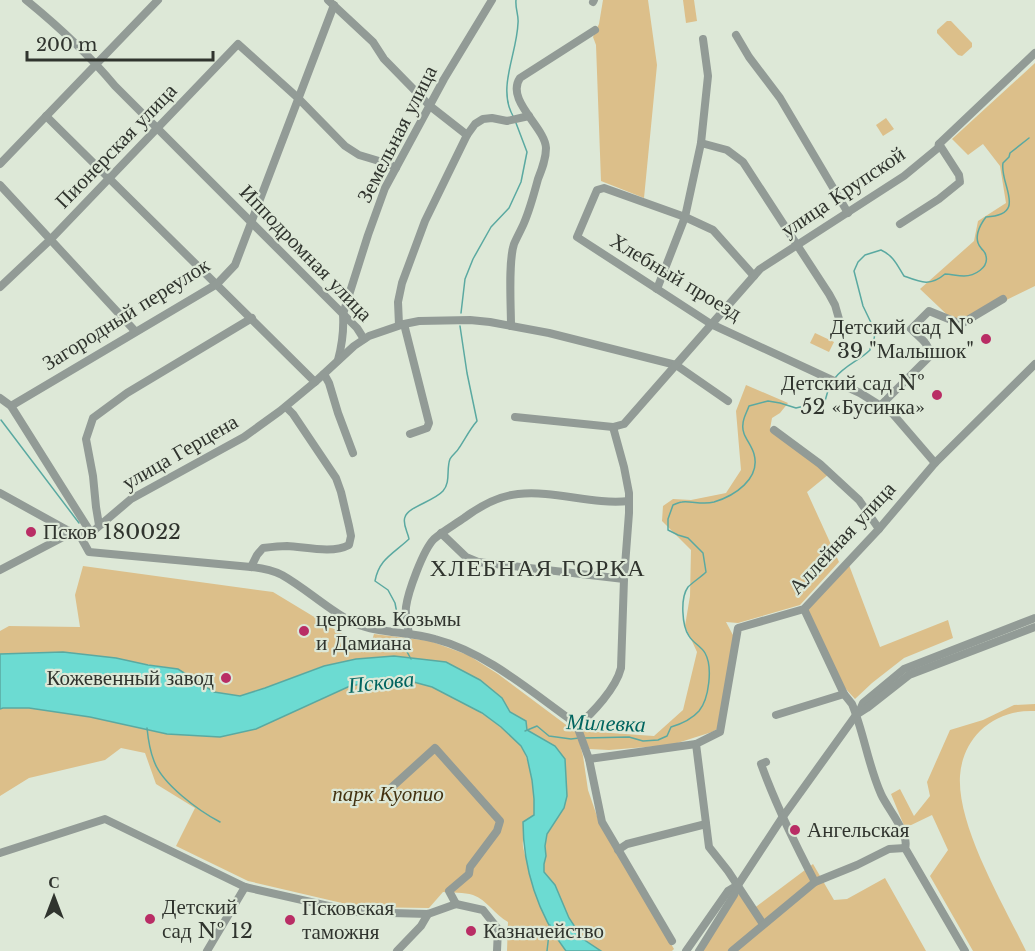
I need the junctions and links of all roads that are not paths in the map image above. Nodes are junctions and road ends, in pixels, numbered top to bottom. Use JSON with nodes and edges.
{"nodes":[{"id":1,"x":26,"y":0,"type":"edge"},
{"id":2,"x":158,"y":0,"type":"edge"},
{"id":3,"x":492,"y":0,"type":"edge"},
{"id":4,"x":331,"y":2,"type":"edge"},
{"id":5,"x":594,"y":30,"type":"dead end"},
{"id":6,"x":736,"y":34,"type":"dead end"},
{"id":7,"x":703,"y":39,"type":"dead end"},
{"id":8,"x":1035,"y":53,"type":"edge"},
{"id":9,"x":97,"y":64,"type":"junction"},
{"id":10,"x":298,"y":98,"type":"junction"},
{"id":11,"x":430,"y":106,"type":"junction"},
{"id":12,"x":46,"y":116,"type":"junction"},
{"id":13,"x":529,"y":116,"type":"junction"},
{"id":14,"x":158,"y":129,"type":"junction"},
{"id":15,"x":467,"y":135,"type":"junction"},
{"id":16,"x":700,"y":143,"type":"junction"},
{"id":17,"x":939,"y":144,"type":"junction"},
{"id":18,"x":0,"y":164,"type":"edge"},
{"id":19,"x":396,"y":168,"type":"junction"},
{"id":20,"x":110,"y":179,"type":"junction"},
{"id":21,"x":0,"y":185,"type":"edge"},
{"id":22,"x":848,"y":213,"type":"junction"},
{"id":23,"x":685,"y":217,"type":"junction"},
{"id":24,"x":252,"y":224,"type":"junction"},
{"id":25,"x":900,"y":224,"type":"dead end"},
{"id":26,"x":50,"y":240,"type":"junction"},
{"id":27,"x":798,"y":244,"type":"junction"},
{"id":28,"x":754,"y":276,"type":"junction"},
{"id":29,"x":217,"y":284,"type":"junction"},
{"id":30,"x":0,"y":287,"type":"edge"},
{"id":31,"x":657,"y":289,"type":"junction"},
{"id":32,"x":1003,"y":299,"type":"dead end"},
{"id":33,"x":343,"y":314,"type":"junction"},
{"id":34,"x":252,"y":318,"type":"junction"},
{"id":35,"x":839,"y":319,"type":"dead end"},
{"id":36,"x":711,"y":324,"type":"junction"},
{"id":37,"x":402,"y":325,"type":"junction"},
{"id":38,"x":511,"y":326,"type":"junction"},
{"id":39,"x":135,"y":331,"type":"junction"},
{"id":40,"x":364,"y":339,"type":"junction"},
{"id":41,"x":338,"y":361,"type":"junction"},
{"id":42,"x":1035,"y":364,"type":"edge"},
{"id":43,"x":676,"y":365,"type":"junction"},
{"id":44,"x":324,"y":374,"type":"junction"},
{"id":45,"x":315,"y":382,"type":"junction"},
{"id":46,"x":0,"y":398,"type":"edge"},
{"id":47,"x":728,"y":400,"type":"dead end"},
{"id":48,"x":881,"y":405,"type":"junction"},
{"id":49,"x":11,"y":406,"type":"junction"},
{"id":50,"x":286,"y":407,"type":"junction"},
{"id":51,"x":515,"y":417,"type":"dead end"},
{"id":52,"x":613,"y":427,"type":"junction"},
{"id":53,"x":774,"y":430,"type":"dead end"},
{"id":54,"x":410,"y":434,"type":"dead end"},
{"id":55,"x":353,"y":453,"type":"dead end"},
{"id":56,"x":935,"y":463,"type":"junction"},
{"id":57,"x":0,"y":493,"type":"edge"},
{"id":58,"x":629,"y":501,"type":"junction"},
{"id":59,"x":99,"y":525,"type":"junction"},
{"id":60,"x":879,"y":529,"type":"junction"},
{"id":61,"x":91,"y":533,"type":"junction"},
{"id":62,"x":441,"y":533,"type":"junction"},
{"id":63,"x":79,"y":534,"type":"junction"},
{"id":64,"x":251,"y":567,"type":"junction"},
{"id":65,"x":0,"y":570,"type":"edge"},
{"id":66,"x":624,"y":579,"type":"junction"},
{"id":67,"x":804,"y":609,"type":"junction"},
{"id":68,"x":1035,"y":618,"type":"edge"},
{"id":69,"x":1035,"y":627,"type":"edge"},
{"id":70,"x":407,"y":634,"type":"junction"},
{"id":71,"x":844,"y":694,"type":"junction"},
{"id":72,"x":858,"y":714,"type":"junction"},
{"id":73,"x":776,"y":716,"type":"dead end"},
{"id":74,"x":578,"y":729,"type":"junction"},
{"id":75,"x":696,"y":744,"type":"junction"},
{"id":76,"x":588,"y":755,"type":"junction"},
{"id":77,"x":766,"y":762,"type":"dead end"},
{"id":78,"x":392,"y":787,"type":"dead end"},
{"id":79,"x":782,"y":818,"type":"junction"},
{"id":80,"x":706,"y":824,"type":"junction"},
{"id":81,"x":905,"y":848,"type":"junction"},
{"id":82,"x":618,"y":849,"type":"junction"},
{"id":83,"x":0,"y":853,"type":"edge"},
{"id":84,"x":814,"y":882,"type":"junction"},
{"id":85,"x":738,"y":885,"type":"junction"},
{"id":86,"x":245,"y":887,"type":"junction"},
{"id":87,"x":456,"y":904,"type":"junction"},
{"id":88,"x":428,"y":914,"type":"junction"},
{"id":89,"x":763,"y":924,"type":"junction"},
{"id":90,"x":672,"y":941,"type":"dead end"},
{"id":91,"x":207,"y":951,"type":"edge"},
{"id":92,"x":396,"y":951,"type":"edge"},
{"id":93,"x":497,"y":951,"type":"edge"},
{"id":94,"x":686,"y":951,"type":"edge"},
{"id":95,"x":699,"y":951,"type":"edge"},
{"id":96,"x":732,"y":951,"type":"edge"},
{"id":97,"x":965,"y":951,"type":"edge"}],
"edges":[{"from":1,"to":9,"type":"street","name":"Ипподромная улица"},
{"from":2,"to":9,"type":"street"},
{"from":3,"to":11,"type":"street","name":"Земельная улица"},
{"from":4,"to":10,"type":"street","name":"Загородный переулок"},
{"from":4,"to":11,"type":"street"},
{"from":5,"to":13,"type":"street"},
{"from":6,"to":22,"type":"street"},
{"from":7,"to":16,"type":"street"},
{"from":8,"to":17,"type":"street","name":"улица Крупской"},
{"from":9,"to":12,"type":"street"},
{"from":9,"to":14,"type":"street","name":"Ипподромная улица"},
{"from":10,"to":14,"type":"street","name":"Пионерская улица"},
{"from":10,"to":19,"type":"street","name":"Пионерская улица"},
{"from":10,"to":24,"type":"street","name":"Загородный переулок"},
{"from":11,"to":15,"type":"street"},
{"from":11,"to":19,"type":"street","name":"Земельная улица"},
{"from":12,"to":18,"type":"street"},
{"from":12,"to":20,"type":"street"},
{"from":13,"to":15,"type":"street"},
{"from":13,"to":38,"type":"street"},
{"from":14,"to":20,"type":"street","name":"Пионерская улица"},
{"from":14,"to":24,"type":"street","name":"Ипподромная улица"},
{"from":15,"to":37,"type":"street"},
{"from":16,"to":23,"type":"street"},
{"from":16,"to":27,"type":"street"},
{"from":17,"to":22,"type":"street","name":"улица Крупской"},
{"from":17,"to":25,"type":"street"},
{"from":19,"to":33,"type":"street","name":"Земельная улица"},
{"from":20,"to":26,"type":"street","name":"Пионерская улица"},
{"from":20,"to":29,"type":"street"},
{"from":21,"to":26,"type":"street"},
{"from":22,"to":27,"type":"street","name":"улица Крупской"},
{"from":23,"to":28,"type":"street"},
{"from":23,"to":31,"type":"street"},
{"from":23,"to":31,"type":"street","name":"Хлебный проезд"},
{"from":24,"to":29,"type":"street","name":"Загородный переулок"},
{"from":24,"to":33,"type":"street","name":"Ипподромная улица"},
{"from":26,"to":30,"type":"street","name":"Пионерская улица"},
{"from":26,"to":39,"type":"street"},
{"from":27,"to":28,"type":"street","name":"улица Крупской"},
{"from":27,"to":35,"type":"street"},
{"from":28,"to":36,"type":"street","name":"улица Крупской"},
{"from":29,"to":34,"type":"street"},
{"from":29,"to":39,"type":"street","name":"Загородный переулок"},
{"from":31,"to":36,"type":"street","name":"Хлебный проезд"},
{"from":32,"to":48,"type":"street"},
{"from":33,"to":40,"type":"street","name":"Ипподромная улица"},
{"from":33,"to":41,"type":"street","name":"Земельная улица"},
{"from":34,"to":45,"type":"street"},
{"from":34,"to":59,"type":"street"},
{"from":36,"to":43,"type":"street","name":"улица Крупской"},
{"from":36,"to":48,"type":"street","name":"Хлебный проезд"},
{"from":37,"to":38,"type":"street","name":"Ипподромная улица"},
{"from":37,"to":40,"type":"street","name":"Ипподромная улица"},
{"from":37,"to":54,"type":"street"},
{"from":38,"to":43,"type":"street","name":"Ипподромная улица"},
{"from":39,"to":49,"type":"street","name":"Загородный переулок"},
{"from":40,"to":41,"type":"street","name":"улица Герцена"},
{"from":41,"to":44,"type":"street","name":"улица Герцена"},
{"from":42,"to":56,"type":"street","name":"Аллейная улица"},
{"from":43,"to":47,"type":"street","name":"Ипподромная улица"},
{"from":43,"to":52,"type":"street","name":"улица Крупской"},
{"from":44,"to":45,"type":"street","name":"улица Герцена"},
{"from":44,"to":55,"type":"street"},
{"from":45,"to":50,"type":"street","name":"улица Герцена"},
{"from":46,"to":49,"type":"street"},
{"from":48,"to":56,"type":"street","name":"Хлебный проезд"},
{"from":49,"to":61,"type":"street"},
{"from":50,"to":59,"type":"street","name":"улица Герцена"},
{"from":50,"to":64,"type":"street"},
{"from":51,"to":52,"type":"street"},
{"from":52,"to":58,"type":"street"},
{"from":53,"to":60,"type":"street"},
{"from":56,"to":60,"type":"street","name":"Аллейная улица"},
{"from":57,"to":63,"type":"street"},
{"from":58,"to":62,"type":"street"},
{"from":58,"to":66,"type":"street"},
{"from":59,"to":61,"type":"street","name":"улица Герцена"},
{"from":60,"to":67,"type":"street","name":"Аллейная улица"},
{"from":61,"to":63,"type":"street"},
{"from":62,"to":66,"type":"street"},
{"from":62,"to":70,"type":"street"},
{"from":63,"to":64,"type":"street"},
{"from":63,"to":65,"type":"street"},
{"from":64,"to":70,"type":"street"},
{"from":66,"to":74,"type":"street"},
{"from":67,"to":71,"type":"street"},
{"from":67,"to":75,"type":"street","name":"Аллейная улица"},
{"from":68,"to":72,"type":"street"},
{"from":69,"to":72,"type":"street"},
{"from":70,"to":74,"type":"street"},
{"from":71,"to":72,"type":"street"},
{"from":71,"to":73,"type":"street"},
{"from":72,"to":79,"type":"street"},
{"from":72,"to":81,"type":"street"},
{"from":74,"to":76,"type":"street"},
{"from":75,"to":76,"type":"street"},
{"from":75,"to":80,"type":"street"},
{"from":76,"to":82,"type":"street"},
{"from":77,"to":79,"type":"street"},
{"from":78,"to":87,"type":"street"},
{"from":79,"to":84,"type":"street"},
{"from":79,"to":85,"type":"street"},
{"from":80,"to":82,"type":"street"},
{"from":80,"to":85,"type":"street"},
{"from":81,"to":84,"type":"street"},
{"from":81,"to":97,"type":"street"},
{"from":82,"to":90,"type":"street"},
{"from":83,"to":86,"type":"street"},
{"from":84,"to":89,"type":"street"},
{"from":85,"to":89,"type":"street"},
{"from":85,"to":94,"type":"street"},
{"from":85,"to":95,"type":"street"},
{"from":86,"to":88,"type":"street"},
{"from":86,"to":91,"type":"street"},
{"from":87,"to":88,"type":"street"},
{"from":87,"to":93,"type":"street"},
{"from":88,"to":92,"type":"street"},
{"from":89,"to":96,"type":"street"}]}
